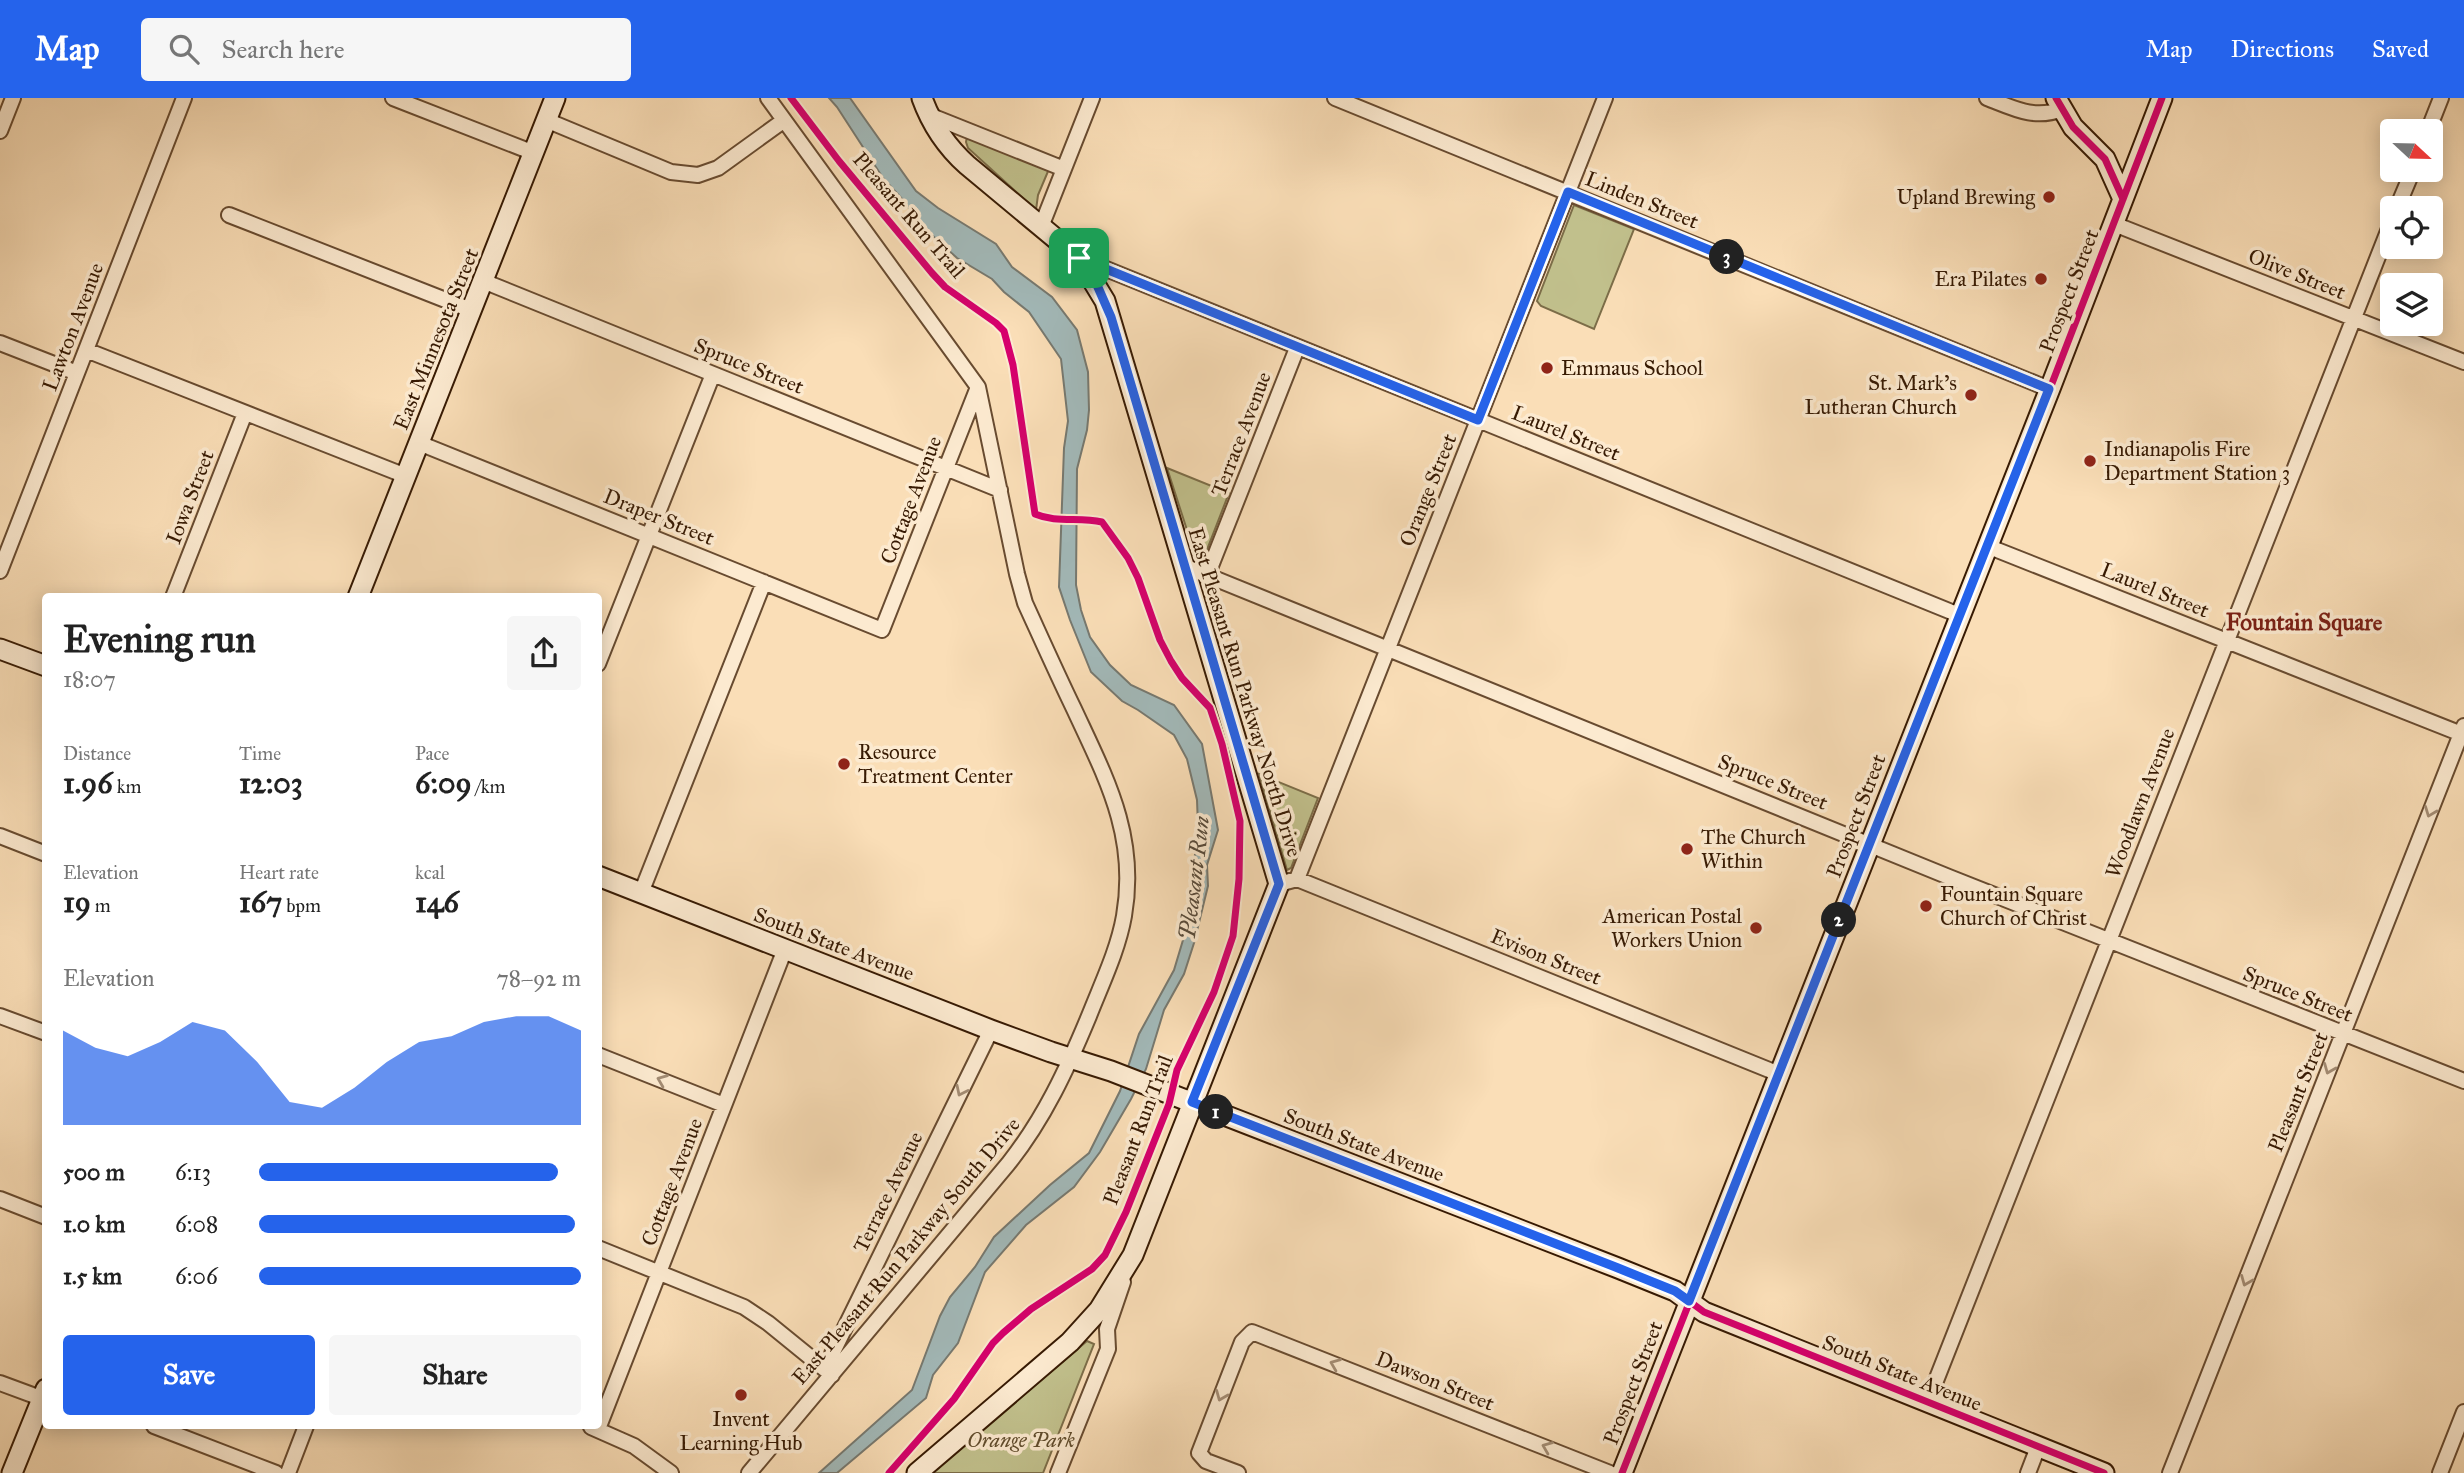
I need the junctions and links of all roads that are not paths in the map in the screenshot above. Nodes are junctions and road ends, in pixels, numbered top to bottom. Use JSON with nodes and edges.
{"nodes":[{"id":1,"x":13,"y":98,"type":"edge"},
{"id":2,"x":184,"y":98,"type":"edge"},
{"id":3,"x":393,"y":98,"type":"edge"},
{"id":4,"x":555,"y":98,"type":"edge"},
{"id":5,"x":768,"y":98,"type":"edge"},
{"id":6,"x":1092,"y":98,"type":"edge"},
{"id":7,"x":1335,"y":98,"type":"edge"},
{"id":8,"x":1605,"y":98,"type":"edge"},
{"id":9,"x":1987,"y":98,"type":"edge"},
{"id":10,"x":2162,"y":98,"type":"edge"},
{"id":11,"x":2441,"y":98,"type":"edge"},
{"id":12,"x":2059,"y":104,"type":"edge"},
{"id":13,"x":925,"y":106,"type":"edge"},
{"id":14,"x":2433,"y":119,"type":"edge"},
{"id":15,"x":546,"y":120,"type":"junction"},
{"id":16,"x":783,"y":121,"type":"junction"},
{"id":17,"x":0,"y":131,"type":"edge"},
{"id":18,"x":534,"y":153,"type":"junction"},
{"id":19,"x":1063,"y":169,"type":"junction"},
{"id":20,"x":1568,"y":192,"type":"junction"},
{"id":21,"x":2123,"y":199,"type":"junction"},
{"id":22,"x":229,"y":215,"type":"dead end"},
{"id":23,"x":2114,"y":224,"type":"junction"},
{"id":24,"x":1041,"y":227,"type":"junction"},
{"id":25,"x":2380,"y":251,"type":"edge"},
{"id":26,"x":1079,"y":258,"type":"junction"},
{"id":27,"x":483,"y":281,"type":"junction"},
{"id":28,"x":471,"y":310,"type":"junction"},
{"id":29,"x":2353,"y":319,"type":"junction"},
{"id":30,"x":0,"y":343,"type":"edge"},
{"id":31,"x":1297,"y":348,"type":"junction"},
{"id":32,"x":86,"y":350,"type":"junction"},
{"id":33,"x":2464,"y":362,"type":"edge"},
{"id":34,"x":77,"y":373,"type":"junction"},
{"id":35,"x":713,"y":374,"type":"junction"},
{"id":36,"x":978,"y":387,"type":"junction"},
{"id":37,"x":2049,"y":389,"type":"junction"},
{"id":38,"x":245,"y":413,"type":"junction"},
{"id":39,"x":1478,"y":420,"type":"junction"},
{"id":40,"x":419,"y":443,"type":"junction"},
{"id":41,"x":946,"y":468,"type":"junction"},
{"id":42,"x":406,"y":476,"type":"junction"},
{"id":43,"x":1000,"y":490,"type":"junction"},
{"id":44,"x":649,"y":536,"type":"junction"},
{"id":45,"x":1987,"y":546,"type":"junction"},
{"id":46,"x":1184,"y":566,"type":"junction"},
{"id":47,"x":0,"y":571,"type":"edge"},
{"id":48,"x":1207,"y":576,"type":"junction"},
{"id":49,"x":764,"y":582,"type":"junction"},
{"id":50,"x":175,"y":593,"type":"edge"},
{"id":51,"x":362,"y":593,"type":"edge"},
{"id":52,"x":1959,"y":615,"type":"junction"},
{"id":53,"x":883,"y":630,"type":"joint"},
{"id":54,"x":2227,"y":641,"type":"junction"},
{"id":55,"x":0,"y":649,"type":"edge"},
{"id":56,"x":1388,"y":649,"type":"junction"},
{"id":57,"x":602,"y":654,"type":"edge"},
{"id":58,"x":42,"y":665,"type":"edge"},
{"id":59,"x":2463,"y":731,"type":"edge"},
{"id":60,"x":0,"y":836,"type":"edge"},
{"id":61,"x":1869,"y":844,"type":"junction"},
{"id":62,"x":42,"y":852,"type":"edge"},
{"id":63,"x":602,"y":878,"type":"edge"},
{"id":64,"x":1288,"y":882,"type":"junction"},
{"id":65,"x":641,"y":893,"type":"junction"},
{"id":66,"x":2109,"y":941,"type":"junction"},
{"id":67,"x":786,"y":949,"type":"junction"},
{"id":68,"x":0,"y":1016,"type":"edge"},
{"id":69,"x":991,"y":1030,"type":"junction"},
{"id":70,"x":42,"y":1032,"type":"edge"},
{"id":71,"x":2343,"y":1034,"type":"junction"},
{"id":72,"x":602,"y":1057,"type":"edge"},
{"id":73,"x":1070,"y":1058,"type":"junction"},
{"id":74,"x":1779,"y":1074,"type":"junction"},
{"id":75,"x":2464,"y":1081,"type":"edge"},
{"id":76,"x":1192,"y":1102,"type":"junction"},
{"id":77,"x":724,"y":1105,"type":"junction"},
{"id":78,"x":0,"y":1199,"type":"edge"},
{"id":79,"x":42,"y":1215,"type":"edge"},
{"id":80,"x":602,"y":1250,"type":"edge"},
{"id":81,"x":1133,"y":1255,"type":"junction"},
{"id":82,"x":660,"y":1272,"type":"junction"},
{"id":83,"x":1689,"y":1301,"type":"junction"},
{"id":84,"x":832,"y":1375,"type":"junction"},
{"id":85,"x":0,"y":1383,"type":"edge"},
{"id":86,"x":42,"y":1395,"type":"edge"},
{"id":87,"x":42,"y":1401,"type":"edge"},
{"id":88,"x":1928,"y":1401,"type":"junction"},
{"id":89,"x":602,"y":1409,"type":"edge"},
{"id":90,"x":2464,"y":1412,"type":"edge"},
{"id":91,"x":163,"y":1429,"type":"edge"},
{"id":92,"x":305,"y":1429,"type":"edge"},
{"id":93,"x":596,"y":1429,"type":"edge"},
{"id":94,"x":2038,"y":1447,"type":"junction"},
{"id":95,"x":12,"y":1473,"type":"edge"},
{"id":96,"x":276,"y":1473,"type":"edge"},
{"id":97,"x":288,"y":1473,"type":"edge"},
{"id":98,"x":671,"y":1473,"type":"edge"},
{"id":99,"x":749,"y":1473,"type":"edge"},
{"id":100,"x":917,"y":1473,"type":"edge"},
{"id":101,"x":1058,"y":1473,"type":"edge"},
{"id":102,"x":1238,"y":1473,"type":"edge"},
{"id":103,"x":1610,"y":1473,"type":"edge"},
{"id":104,"x":1622,"y":1473,"type":"edge"},
{"id":105,"x":2028,"y":1473,"type":"edge"},
{"id":106,"x":2104,"y":1473,"type":"edge"},
{"id":107,"x":2170,"y":1473,"type":"edge"},
{"id":108,"x":2440,"y":1473,"type":"edge"}],
"edges":[{"from":1,"to":17,"type":"street"},
{"from":2,"to":32,"type":"street","name":"Lawton Avenue"},
{"from":3,"to":18,"type":"street"},
{"from":4,"to":15,"type":"street","name":"East Minnesota Street"},
{"from":5,"to":16,"type":"street","name":"East Pleasant Run Parkway South Drive"},
{"from":6,"to":19,"type":"street"},
{"from":7,"to":20,"type":"street","name":"Linden Street"},
{"from":8,"to":20,"type":"street","name":"Orange Street"},
{"from":9,"to":12,"type":"street"},
{"from":10,"to":21,"type":"street","name":"Prospect Street"},
{"from":11,"to":14,"type":"street"},
{"from":12,"to":21,"type":"street"},
{"from":13,"to":19,"type":"street"},
{"from":13,"to":24,"type":"street","name":"East Pleasant Run Parkway North Drive"},
{"from":15,"to":16,"type":"street"},
{"from":15,"to":18,"type":"street","name":"East Minnesota Street"},
{"from":16,"to":36,"type":"street","name":"East Pleasant Run Parkway South Drive"},
{"from":18,"to":27,"type":"street","name":"East Minnesota Street"},
{"from":19,"to":24,"type":"street"},
{"from":20,"to":37,"type":"street","name":"Linden Street"},
{"from":20,"to":39,"type":"street","name":"Orange Street"},
{"from":21,"to":23,"type":"street","name":"Prospect Street"},
{"from":22,"to":28,"type":"street"},
{"from":23,"to":29,"type":"street","name":"Olive Street"},
{"from":23,"to":37,"type":"street","name":"Prospect Street"},
{"from":24,"to":26,"type":"street","name":"East Pleasant Run Parkway North Drive"},
{"from":25,"to":29,"type":"street","name":"Woodlawn Avenue"},
{"from":26,"to":31,"type":"street","name":"Laurel Street"},
{"from":26,"to":46,"type":"street","name":"East Pleasant Run Parkway North Drive"},
{"from":27,"to":28,"type":"street","name":"East Minnesota Street"},
{"from":27,"to":35,"type":"street","name":"Spruce Street"},
{"from":28,"to":40,"type":"street","name":"East Minnesota Street"},
{"from":29,"to":33,"type":"street","name":"Olive Street"},
{"from":29,"to":54,"type":"street","name":"Woodlawn Avenue"},
{"from":30,"to":34,"type":"street"},
{"from":31,"to":39,"type":"street","name":"Laurel Street"},
{"from":31,"to":48,"type":"street","name":"Terrace Avenue"},
{"from":32,"to":34,"type":"street","name":"Lawton Avenue"},
{"from":32,"to":38,"type":"street"},
{"from":34,"to":47,"type":"street","name":"Lawton Avenue"},
{"from":35,"to":41,"type":"street","name":"Spruce Street"},
{"from":35,"to":44,"type":"street"},
{"from":36,"to":41,"type":"street","name":"Cottage Avenue"},
{"from":36,"to":43,"type":"street","name":"East Pleasant Run Parkway South Drive"},
{"from":37,"to":45,"type":"street","name":"Prospect Street"},
{"from":38,"to":42,"type":"street"},
{"from":38,"to":50,"type":"street","name":"Iowa Street"},
{"from":39,"to":52,"type":"street","name":"Laurel Street"},
{"from":39,"to":56,"type":"street","name":"Orange Street"},
{"from":40,"to":42,"type":"street","name":"East Minnesota Street"},
{"from":40,"to":44,"type":"street","name":"Draper Street"},
{"from":41,"to":43,"type":"street","name":"Spruce Street"},
{"from":41,"to":53,"type":"street","name":"Cottage Avenue"},
{"from":42,"to":51,"type":"street","name":"East Minnesota Street"},
{"from":43,"to":73,"type":"street","name":"East Pleasant Run Parkway South Drive"},
{"from":44,"to":49,"type":"street","name":"Draper Street"},
{"from":44,"to":57,"type":"street"},
{"from":45,"to":52,"type":"street","name":"Prospect Street"},
{"from":45,"to":54,"type":"street","name":"Laurel Street"},
{"from":46,"to":48,"type":"street","name":"Spruce Street"},
{"from":46,"to":64,"type":"street","name":"East Pleasant Run Parkway North Drive"},
{"from":48,"to":56,"type":"street","name":"Spruce Street"},
{"from":49,"to":53,"type":"street","name":"Draper Street"},
{"from":49,"to":65,"type":"street"},
{"from":52,"to":61,"type":"street","name":"Prospect Street"},
{"from":54,"to":59,"type":"street","name":"Laurel Street"},
{"from":54,"to":66,"type":"street","name":"Woodlawn Avenue"},
{"from":55,"to":58,"type":"street"},
{"from":56,"to":61,"type":"street","name":"Spruce Street"},
{"from":56,"to":64,"type":"street","name":"Orange Street"},
{"from":59,"to":71,"type":"street","name":"Pleasant Street","one_way":true},
{"from":60,"to":62,"type":"street"},
{"from":61,"to":66,"type":"street","name":"Spruce Street"},
{"from":61,"to":74,"type":"street","name":"Prospect Street"},
{"from":63,"to":65,"type":"street","name":"South State Avenue"},
{"from":64,"to":74,"type":"street","name":"Evison Street"},
{"from":64,"to":76,"type":"street","name":"East Pleasant Run Parkway North Drive"},
{"from":65,"to":67,"type":"street","name":"South State Avenue"},
{"from":66,"to":71,"type":"street","name":"Spruce Street"},
{"from":66,"to":88,"type":"street","name":"Woodlawn Avenue"},
{"from":67,"to":69,"type":"street","name":"South State Avenue"},
{"from":67,"to":77,"type":"street","name":"Cottage Avenue"},
{"from":68,"to":70,"type":"street"},
{"from":69,"to":73,"type":"street","name":"South State Avenue"},
{"from":69,"to":84,"type":"street","name":"Terrace Avenue","one_way":true},
{"from":71,"to":75,"type":"street","name":"Spruce Street"},
{"from":71,"to":107,"type":"street","name":"Pleasant Street","one_way":true},
{"from":77,"to":72,"type":"street","one_way":true},
{"from":73,"to":76,"type":"street","name":"South State Avenue"},
{"from":73,"to":84,"type":"street","name":"East Pleasant Run Parkway South Drive"},
{"from":74,"to":83,"type":"street","name":"Prospect Street"},
{"from":76,"to":81,"type":"street","name":"East Pleasant Run Parkway North Drive"},
{"from":76,"to":83,"type":"street","name":"South State Avenue"},
{"from":77,"to":82,"type":"street","name":"Cottage Avenue"},
{"from":78,"to":79,"type":"street"},
{"from":80,"to":82,"type":"street"},
{"from":81,"to":100,"type":"street","name":"East Pleasant Run Parkway North Drive"},
{"from":81,"to":101,"type":"street"},
{"from":82,"to":84,"type":"street"},
{"from":82,"to":89,"type":"street","name":"Cottage Avenue"},
{"from":83,"to":88,"type":"street","name":"South State Avenue"},
{"from":83,"to":104,"type":"street","name":"Prospect Street"},
{"from":84,"to":99,"type":"street","name":"East Pleasant Run Parkway South Drive"},
{"from":85,"to":86,"type":"street"},
{"from":87,"to":95,"type":"street"},
{"from":88,"to":94,"type":"street","name":"South State Avenue"},
{"from":90,"to":108,"type":"street"},
{"from":91,"to":96,"type":"street"},
{"from":92,"to":97,"type":"street"},
{"from":93,"to":98,"type":"street"},
{"from":94,"to":105,"type":"street"},
{"from":94,"to":106,"type":"street","name":"South State Avenue"},
{"from":103,"to":102,"type":"street","name":"Dawson Street","one_way":true}]}
